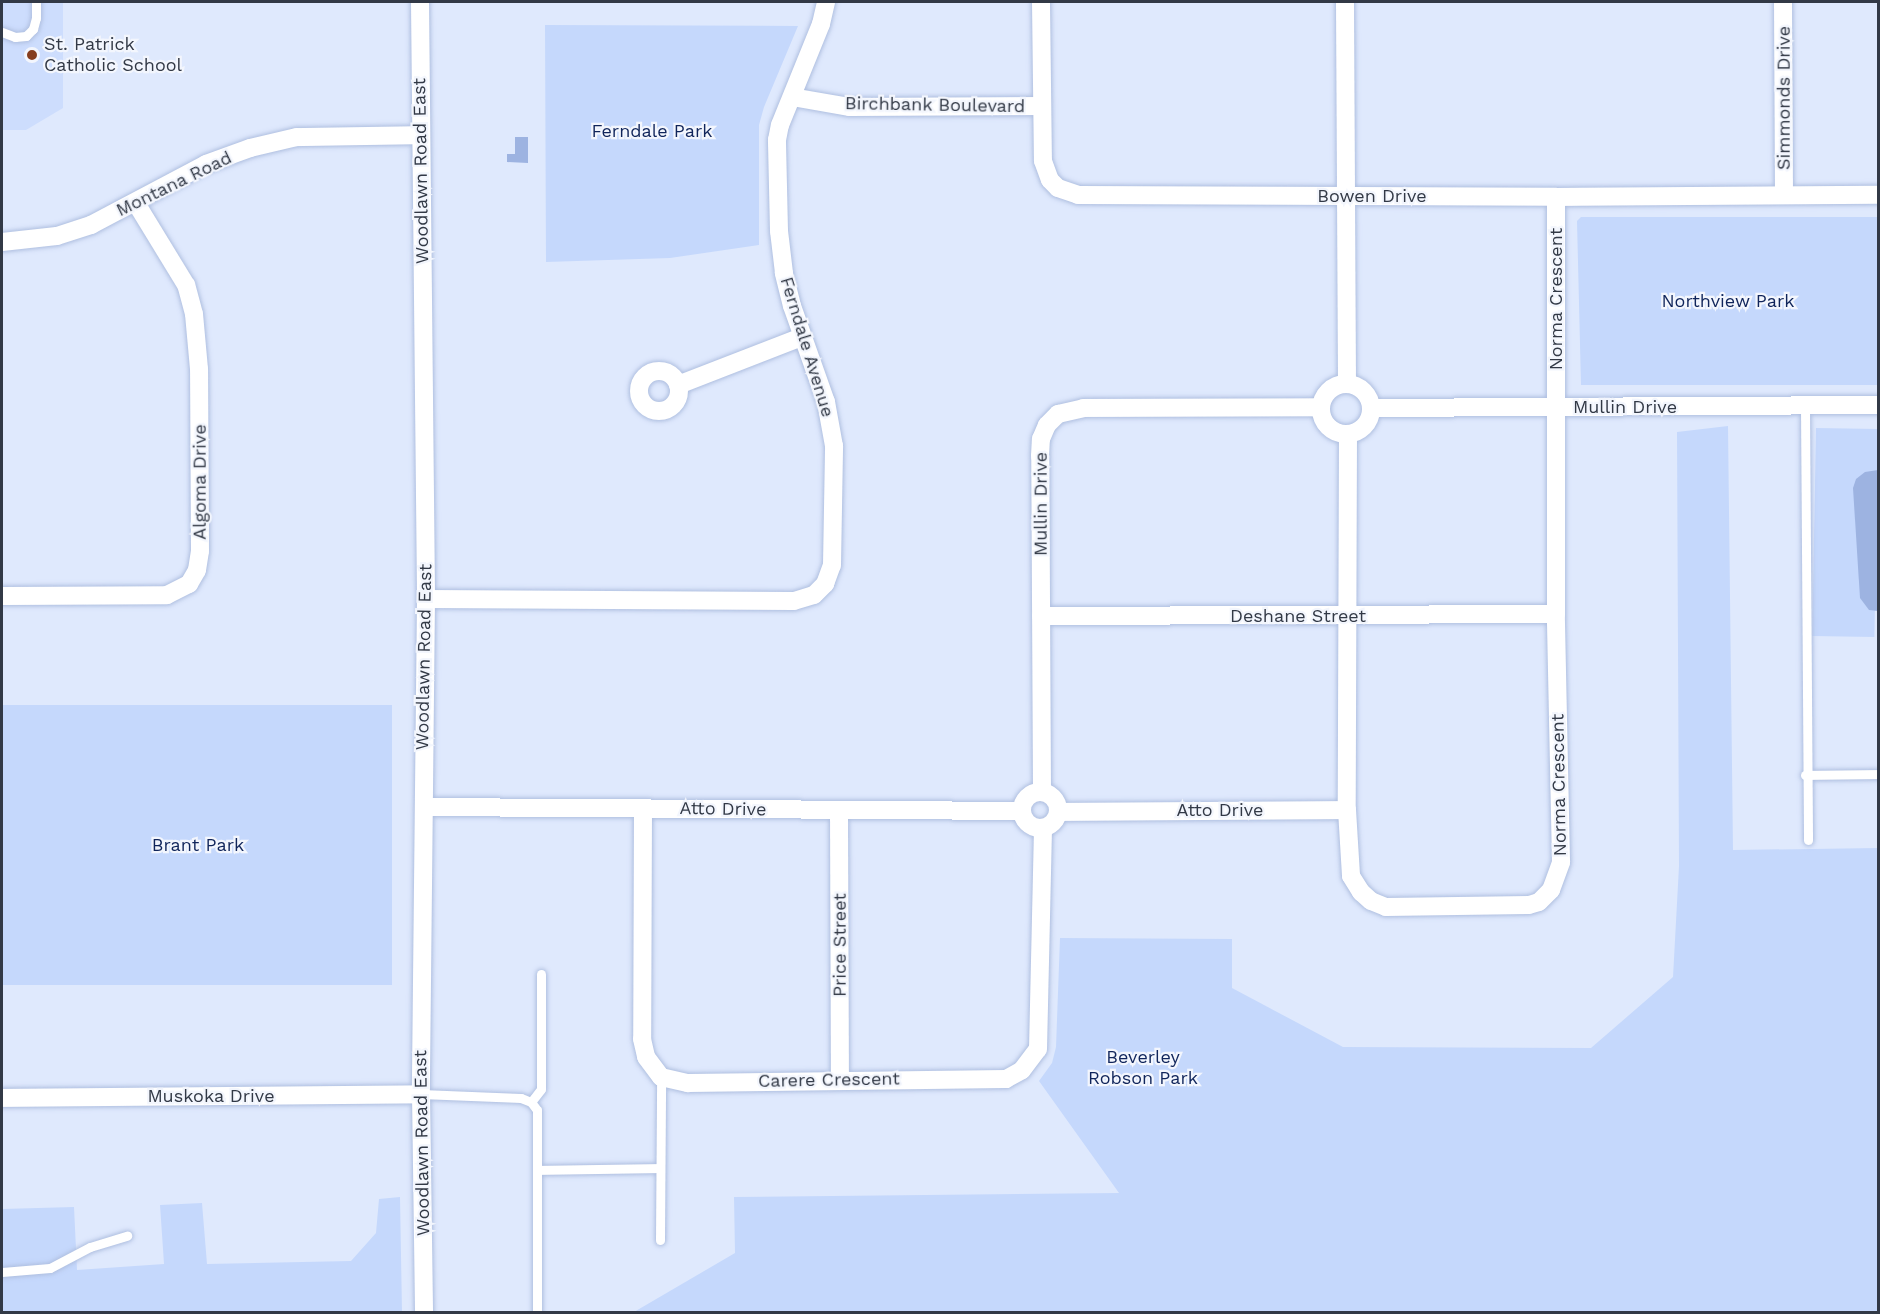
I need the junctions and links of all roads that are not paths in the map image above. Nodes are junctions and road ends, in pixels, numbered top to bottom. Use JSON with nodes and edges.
{"nodes":[{"id":1,"x":36,"y":2,"type":"edge"},
{"id":2,"x":420,"y":2,"type":"edge"},
{"id":3,"x":826,"y":2,"type":"edge"},
{"id":4,"x":1041,"y":2,"type":"edge"},
{"id":5,"x":1346,"y":2,"type":"edge"},
{"id":6,"x":1783,"y":2,"type":"edge"},
{"id":7,"x":2,"y":32,"type":"edge"},
{"id":8,"x":792,"y":97,"type":"junction"},
{"id":9,"x":1042,"y":106,"type":"junction"},
{"id":10,"x":421,"y":135,"type":"junction"},
{"id":11,"x":1784,"y":195,"type":"junction"},
{"id":12,"x":1878,"y":195,"type":"edge"},
{"id":13,"x":1347,"y":196,"type":"junction"},
{"id":14,"x":1556,"y":197,"type":"junction"},
{"id":15,"x":136,"y":203,"type":"junction"},
{"id":16,"x":2,"y":242,"type":"edge"},
{"id":17,"x":802,"y":337,"type":"junction"},
{"id":18,"x":1347,"y":384,"type":"junction"},
{"id":19,"x":678,"y":385,"type":"dead end"},
{"id":20,"x":1878,"y":405,"type":"edge"},
{"id":21,"x":1805,"y":406,"type":"junction"},
{"id":22,"x":1321,"y":407,"type":"junction"},
{"id":23,"x":1556,"y":407,"type":"junction"},
{"id":24,"x":1371,"y":408,"type":"junction"},
{"id":25,"x":1348,"y":434,"type":"junction"},
{"id":26,"x":2,"y":596,"type":"edge"},
{"id":27,"x":426,"y":599,"type":"junction"},
{"id":28,"x":1556,"y":614,"type":"junction"},
{"id":29,"x":1041,"y":616,"type":"junction"},
{"id":30,"x":1347,"y":616,"type":"junction"},
{"id":31,"x":1878,"y":774,"type":"edge"},
{"id":32,"x":1806,"y":775,"type":"junction"},
{"id":33,"x":1042,"y":791,"type":"junction"},
{"id":34,"x":424,"y":807,"type":"junction"},
{"id":35,"x":643,"y":808,"type":"junction"},
{"id":36,"x":1347,"y":810,"type":"junction"},
{"id":37,"x":1021,"y":811,"type":"junction"},
{"id":38,"x":839,"y":812,"type":"junction"},
{"id":39,"x":1058,"y":812,"type":"junction"},
{"id":40,"x":1043,"y":828,"type":"junction"},
{"id":41,"x":1808,"y":840,"type":"dead end"},
{"id":42,"x":542,"y":974,"type":"dead end"},
{"id":43,"x":661,"y":1077,"type":"junction"},
{"id":44,"x":840,"y":1079,"type":"junction"},
{"id":45,"x":421,"y":1095,"type":"junction"},
{"id":46,"x":2,"y":1098,"type":"edge"},
{"id":47,"x":531,"y":1102,"type":"junction"},
{"id":48,"x":658,"y":1168,"type":"junction"},
{"id":49,"x":537,"y":1170,"type":"junction"},
{"id":50,"x":127,"y":1236,"type":"dead end"},
{"id":51,"x":660,"y":1240,"type":"dead end"},
{"id":52,"x":2,"y":1272,"type":"edge"},
{"id":53,"x":424,"y":1312,"type":"edge"},
{"id":54,"x":537,"y":1312,"type":"edge"}],
"edges":[{"from":1,"to":7,"type":"lane"},
{"from":2,"to":10,"type":"street","name":"Woodlawn Road East"},
{"from":3,"to":8,"type":"street","name":"Ferndale Avenue"},
{"from":4,"to":9,"type":"street","name":"Bowen Drive"},
{"from":5,"to":13,"type":"street"},
{"from":6,"to":11,"type":"street","name":"Simmonds Drive"},
{"from":8,"to":9,"type":"street","name":"Birchbank Boulevard"},
{"from":8,"to":17,"type":"street","name":"Ferndale Avenue"},
{"from":9,"to":13,"type":"street","name":"Bowen Drive"},
{"from":10,"to":15,"type":"street","name":"Montana Road"},
{"from":10,"to":27,"type":"street","name":"Woodlawn Road East"},
{"from":11,"to":12,"type":"street","name":"Bowen Drive"},
{"from":11,"to":14,"type":"street","name":"Bowen Drive"},
{"from":13,"to":14,"type":"street","name":"Bowen Drive"},
{"from":13,"to":18,"type":"street"},
{"from":14,"to":23,"type":"street","name":"Norma Crescent"},
{"from":15,"to":16,"type":"street","name":"Montana Road"},
{"from":15,"to":26,"type":"street","name":"Algoma Drive"},
{"from":17,"to":19,"type":"street"},
{"from":17,"to":27,"type":"street","name":"Ferndale Avenue"},
{"from":18,"to":22,"type":"street"},
{"from":18,"to":24,"type":"street"},
{"from":20,"to":21,"type":"street","name":"Mullin Drive"},
{"from":21,"to":23,"type":"street","name":"Mullin Drive"},
{"from":21,"to":32,"type":"lane"},
{"from":22,"to":25,"type":"street"},
{"from":22,"to":29,"type":"street","name":"Mullin Drive"},
{"from":23,"to":24,"type":"street","name":"Mullin Drive"},
{"from":23,"to":28,"type":"street","name":"Norma Crescent"},
{"from":24,"to":25,"type":"street"},
{"from":25,"to":30,"type":"street","name":"Norma Crescent"},
{"from":27,"to":34,"type":"street","name":"Woodlawn Road East"},
{"from":28,"to":30,"type":"street","name":"Deshane Street"},
{"from":28,"to":36,"type":"street","name":"Norma Crescent"},
{"from":29,"to":30,"type":"street","name":"Deshane Street"},
{"from":29,"to":33,"type":"street","name":"Mullin Drive"},
{"from":30,"to":36,"type":"street","name":"Norma Crescent"},
{"from":31,"to":32,"type":"lane"},
{"from":32,"to":41,"type":"lane"},
{"from":33,"to":37,"type":"street"},
{"from":33,"to":39,"type":"street"},
{"from":34,"to":35,"type":"street","name":"Atto Drive"},
{"from":34,"to":45,"type":"street","name":"Woodlawn Road East"},
{"from":35,"to":38,"type":"street","name":"Atto Drive"},
{"from":35,"to":43,"type":"street"},
{"from":36,"to":39,"type":"street","name":"Atto Drive"},
{"from":37,"to":38,"type":"street","name":"Atto Drive"},
{"from":37,"to":40,"type":"street"},
{"from":38,"to":44,"type":"street","name":"Price Street"},
{"from":39,"to":40,"type":"street"},
{"from":40,"to":44,"type":"street","name":"Carere Crescent"},
{"from":42,"to":47,"type":"lane"},
{"from":43,"to":44,"type":"street","name":"Carere Crescent"},
{"from":43,"to":48,"type":"lane"},
{"from":45,"to":46,"type":"street","name":"Muskoka Drive"},
{"from":45,"to":47,"type":"lane"},
{"from":45,"to":53,"type":"street","name":"Woodlawn Road East"},
{"from":47,"to":49,"type":"lane"},
{"from":48,"to":49,"type":"lane"},
{"from":48,"to":51,"type":"lane"},
{"from":49,"to":54,"type":"lane"},
{"from":50,"to":52,"type":"lane"}]}
